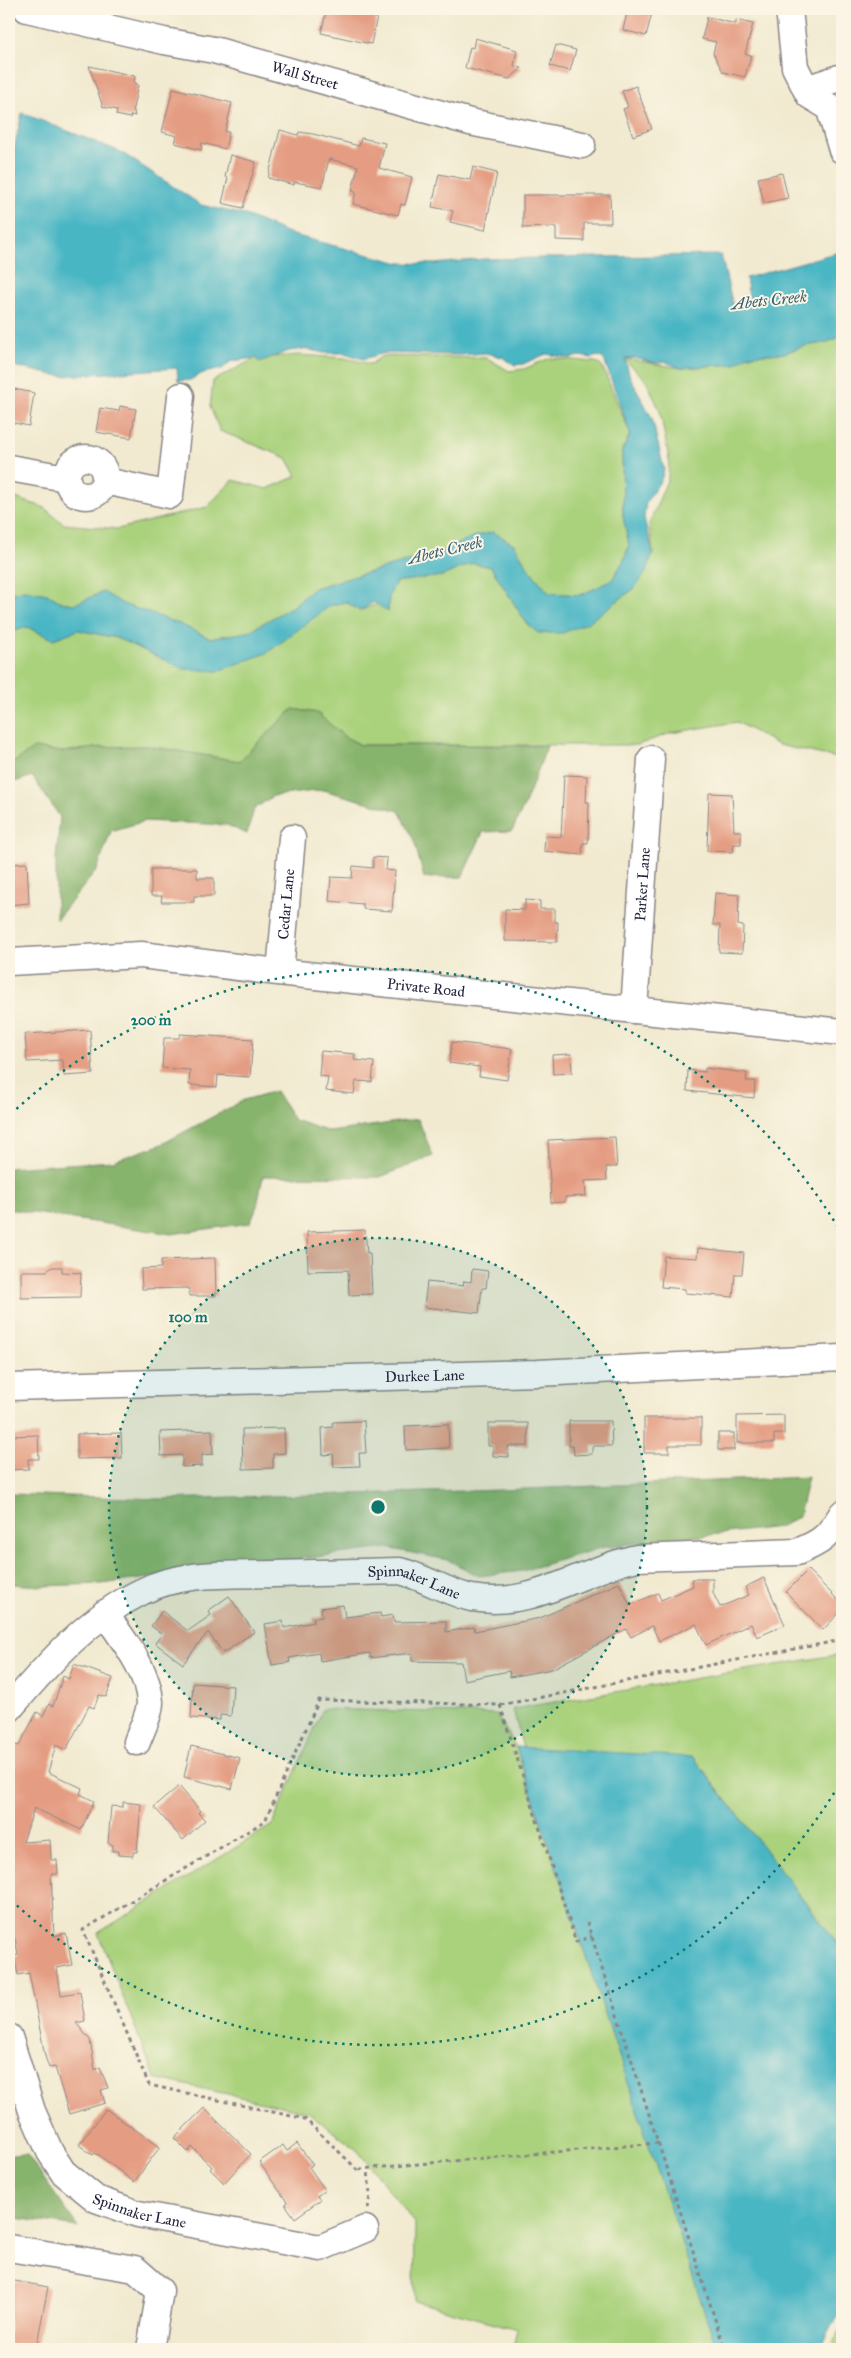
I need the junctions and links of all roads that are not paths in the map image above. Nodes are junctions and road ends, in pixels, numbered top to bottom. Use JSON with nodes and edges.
{"nodes":[{"id":1,"x":27,"y":9,"type":"edge"},
{"id":2,"x":789,"y":9,"type":"edge"},
{"id":3,"x":842,"y":77,"type":"edge"},
{"id":4,"x":806,"y":89,"type":"junction"},
{"id":5,"x":582,"y":145,"type":"dead end"},
{"id":6,"x":842,"y":150,"type":"edge"},
{"id":7,"x":180,"y":396,"type":"dead end"},
{"id":8,"x":9,"y":468,"type":"edge"},
{"id":9,"x":651,"y":759,"type":"dead end"},
{"id":10,"x":292,"y":838,"type":"dead end"},
{"id":11,"x":9,"y":962,"type":"edge"},
{"id":12,"x":280,"y":972,"type":"junction"},
{"id":13,"x":634,"y":1010,"type":"junction"},
{"id":14,"x":842,"y":1032,"type":"edge"},
{"id":15,"x":842,"y":1358,"type":"edge"},
{"id":16,"x":9,"y":1387,"type":"edge"},
{"id":17,"x":842,"y":1514,"type":"edge"},
{"id":18,"x":105,"y":1613,"type":"junction"},
{"id":19,"x":9,"y":1709,"type":"edge"},
{"id":20,"x":137,"y":1742,"type":"dead end"},
{"id":21,"x":9,"y":2037,"type":"edge"},
{"id":22,"x":365,"y":2229,"type":"road end"},
{"id":23,"x":9,"y":2248,"type":"edge"},
{"id":24,"x":150,"y":2349,"type":"edge"}],
"edges":[{"from":1,"to":5,"type":"street","name":"Wall Street"},
{"from":2,"to":4,"type":"street"},
{"from":3,"to":4,"type":"street"},
{"from":4,"to":6,"type":"street"},
{"from":7,"to":8,"type":"street"},
{"from":9,"to":13,"type":"street","name":"Parker Lane"},
{"from":10,"to":12,"type":"street","name":"Cedar Lane"},
{"from":11,"to":12,"type":"street","name":"Private Road"},
{"from":12,"to":13,"type":"street","name":"Private Road"},
{"from":13,"to":14,"type":"street","name":"Private Road"},
{"from":15,"to":16,"type":"street","name":"Durkee Lane"},
{"from":17,"to":18,"type":"street","name":"Spinnaker Lane"},
{"from":18,"to":19,"type":"street","name":"Spinnaker Lane"},
{"from":18,"to":20,"type":"street"},
{"from":21,"to":22,"type":"street","name":"Spinnaker Lane"},
{"from":23,"to":24,"type":"street"}]}
